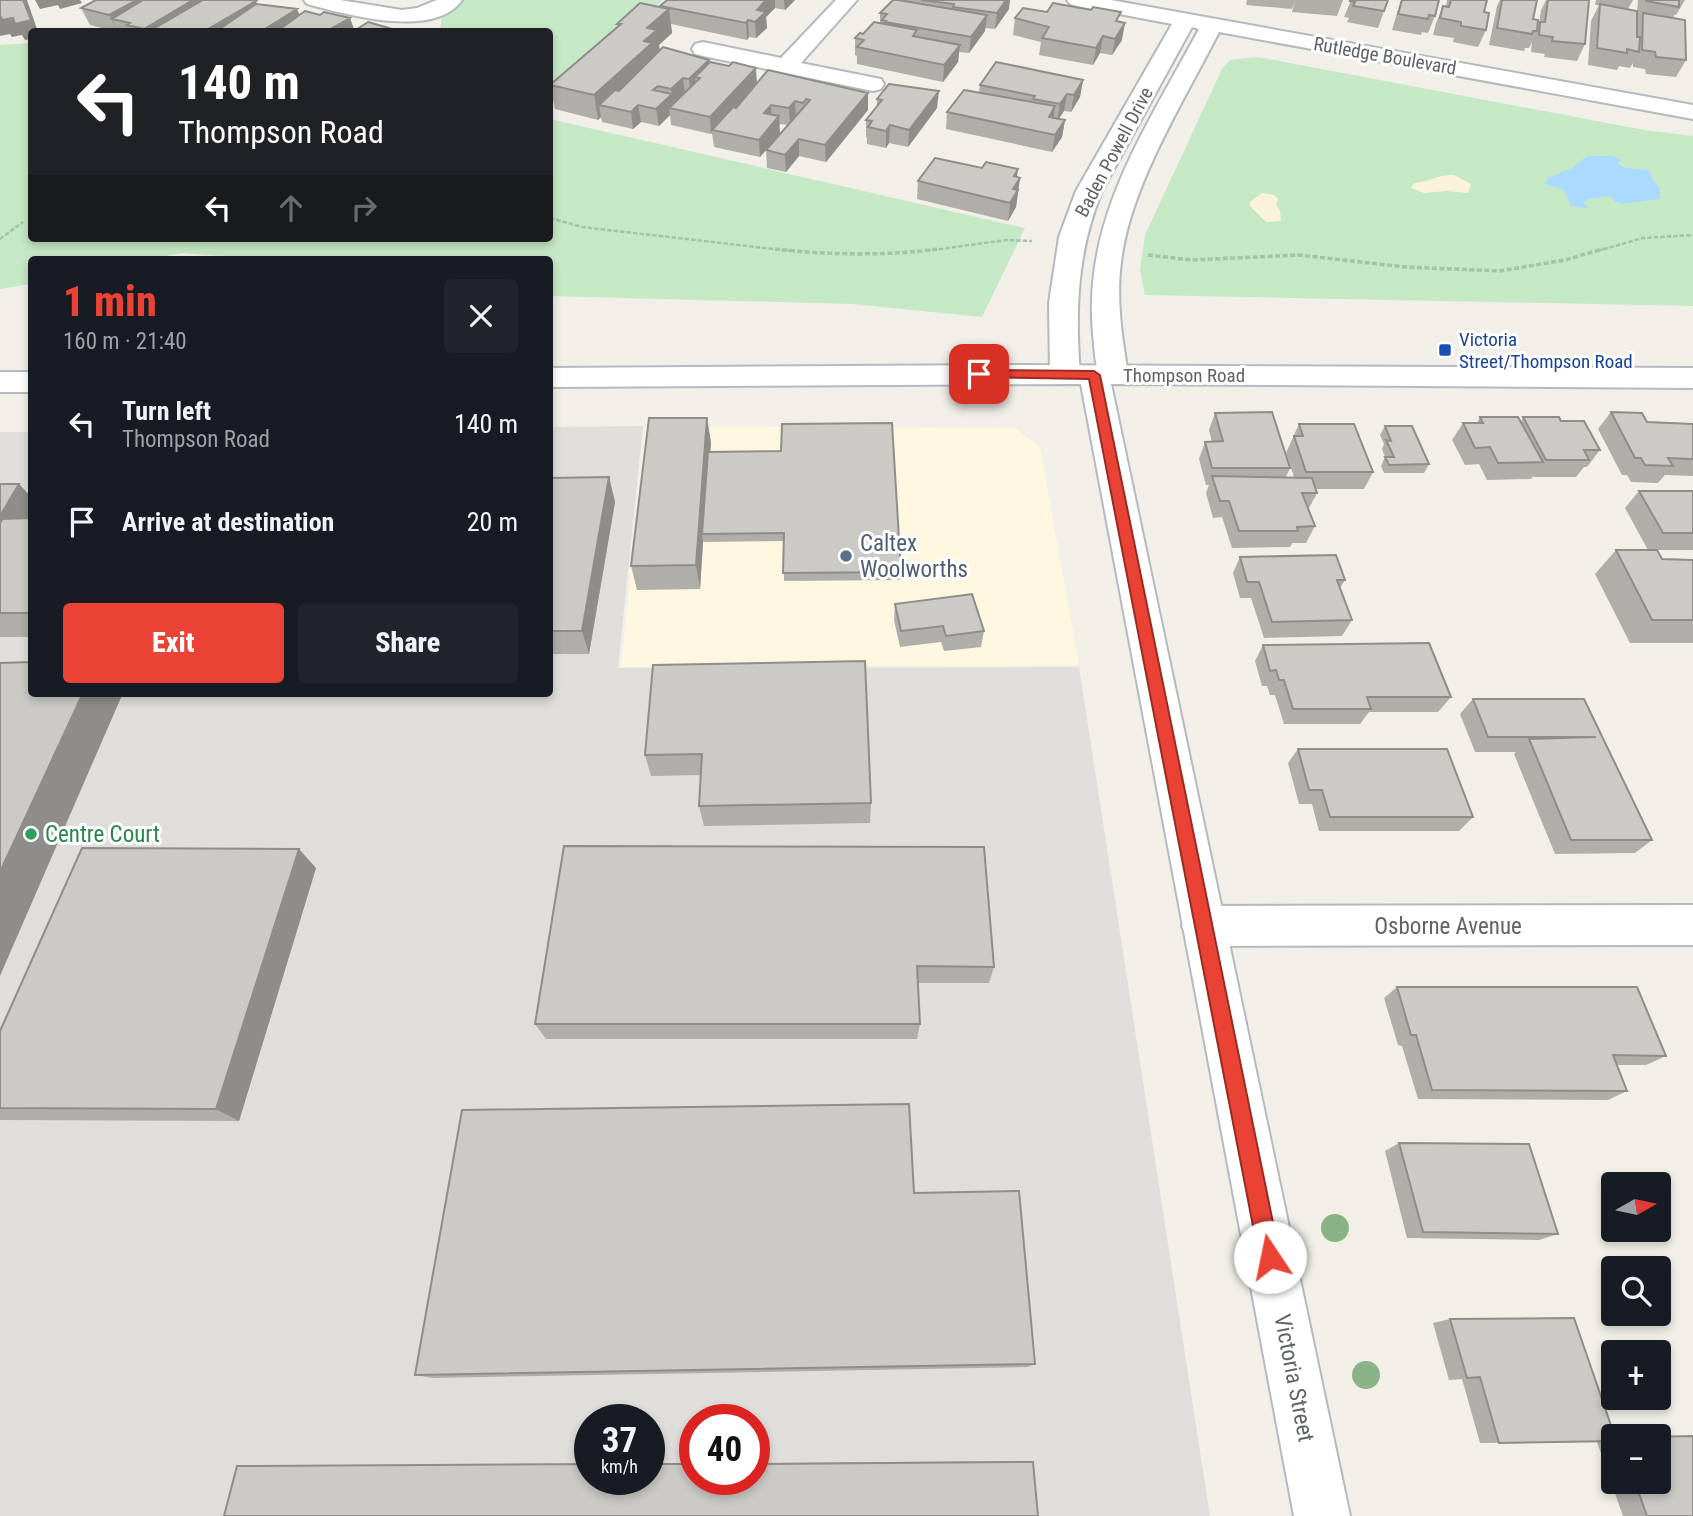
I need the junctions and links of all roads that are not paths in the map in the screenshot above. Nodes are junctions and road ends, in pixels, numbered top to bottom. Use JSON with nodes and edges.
{"nodes":[{"id":1,"x":314,"y":0,"type":"edge"},
{"id":2,"x":452,"y":0,"type":"edge"},
{"id":3,"x":846,"y":0,"type":"edge"},
{"id":4,"x":1077,"y":0,"type":"edge"},
{"id":5,"x":1185,"y":20,"type":"junction"},
{"id":6,"x":1212,"y":25,"type":"junction"},
{"id":7,"x":703,"y":49,"type":"dead end"},
{"id":8,"x":1165,"y":57,"type":"junction"},
{"id":9,"x":1193,"y":62,"type":"junction"},
{"id":10,"x":786,"y":66,"type":"junction"},
{"id":11,"x":873,"y":84,"type":"dead end"},
{"id":12,"x":1693,"y":112,"type":"edge"},
{"id":13,"x":1091,"y":374,"type":"junction"},
{"id":14,"x":553,"y":378,"type":"edge"},
{"id":15,"x":1693,"y":378,"type":"edge"},
{"id":16,"x":0,"y":382,"type":"edge"},
{"id":17,"x":28,"y":382,"type":"edge"},
{"id":18,"x":1693,"y":925,"type":"edge"},
{"id":19,"x":1203,"y":926,"type":"junction"},
{"id":20,"x":1322,"y":1516,"type":"edge"}],
"edges":[{"from":1,"to":2,"type":"street"},
{"from":3,"to":10,"type":"street"},
{"from":4,"to":5,"type":"street","name":"Rutledge Boulevard"},
{"from":5,"to":6,"type":"street","name":"Rutledge Boulevard"},
{"from":5,"to":8,"type":"street","name":"Baden Powell Drive"},
{"from":6,"to":9,"type":"street","name":"Baden Powell Drive"},
{"from":6,"to":12,"type":"street","name":"Rutledge Boulevard"},
{"from":7,"to":10,"type":"street"},
{"from":8,"to":9,"type":"street"},
{"from":8,"to":13,"type":"street","name":"Baden Powell Drive"},
{"from":9,"to":13,"type":"street","name":"Baden Powell Drive"},
{"from":10,"to":11,"type":"street"},
{"from":13,"to":14,"type":"street","name":"Thompson Road"},
{"from":13,"to":15,"type":"street","name":"Thompson Road"},
{"from":13,"to":19,"type":"street","name":"Victoria Street"},
{"from":16,"to":17,"type":"street"},
{"from":18,"to":19,"type":"street","name":"Osborne Avenue"},
{"from":19,"to":20,"type":"street","name":"Victoria Street"}]}
